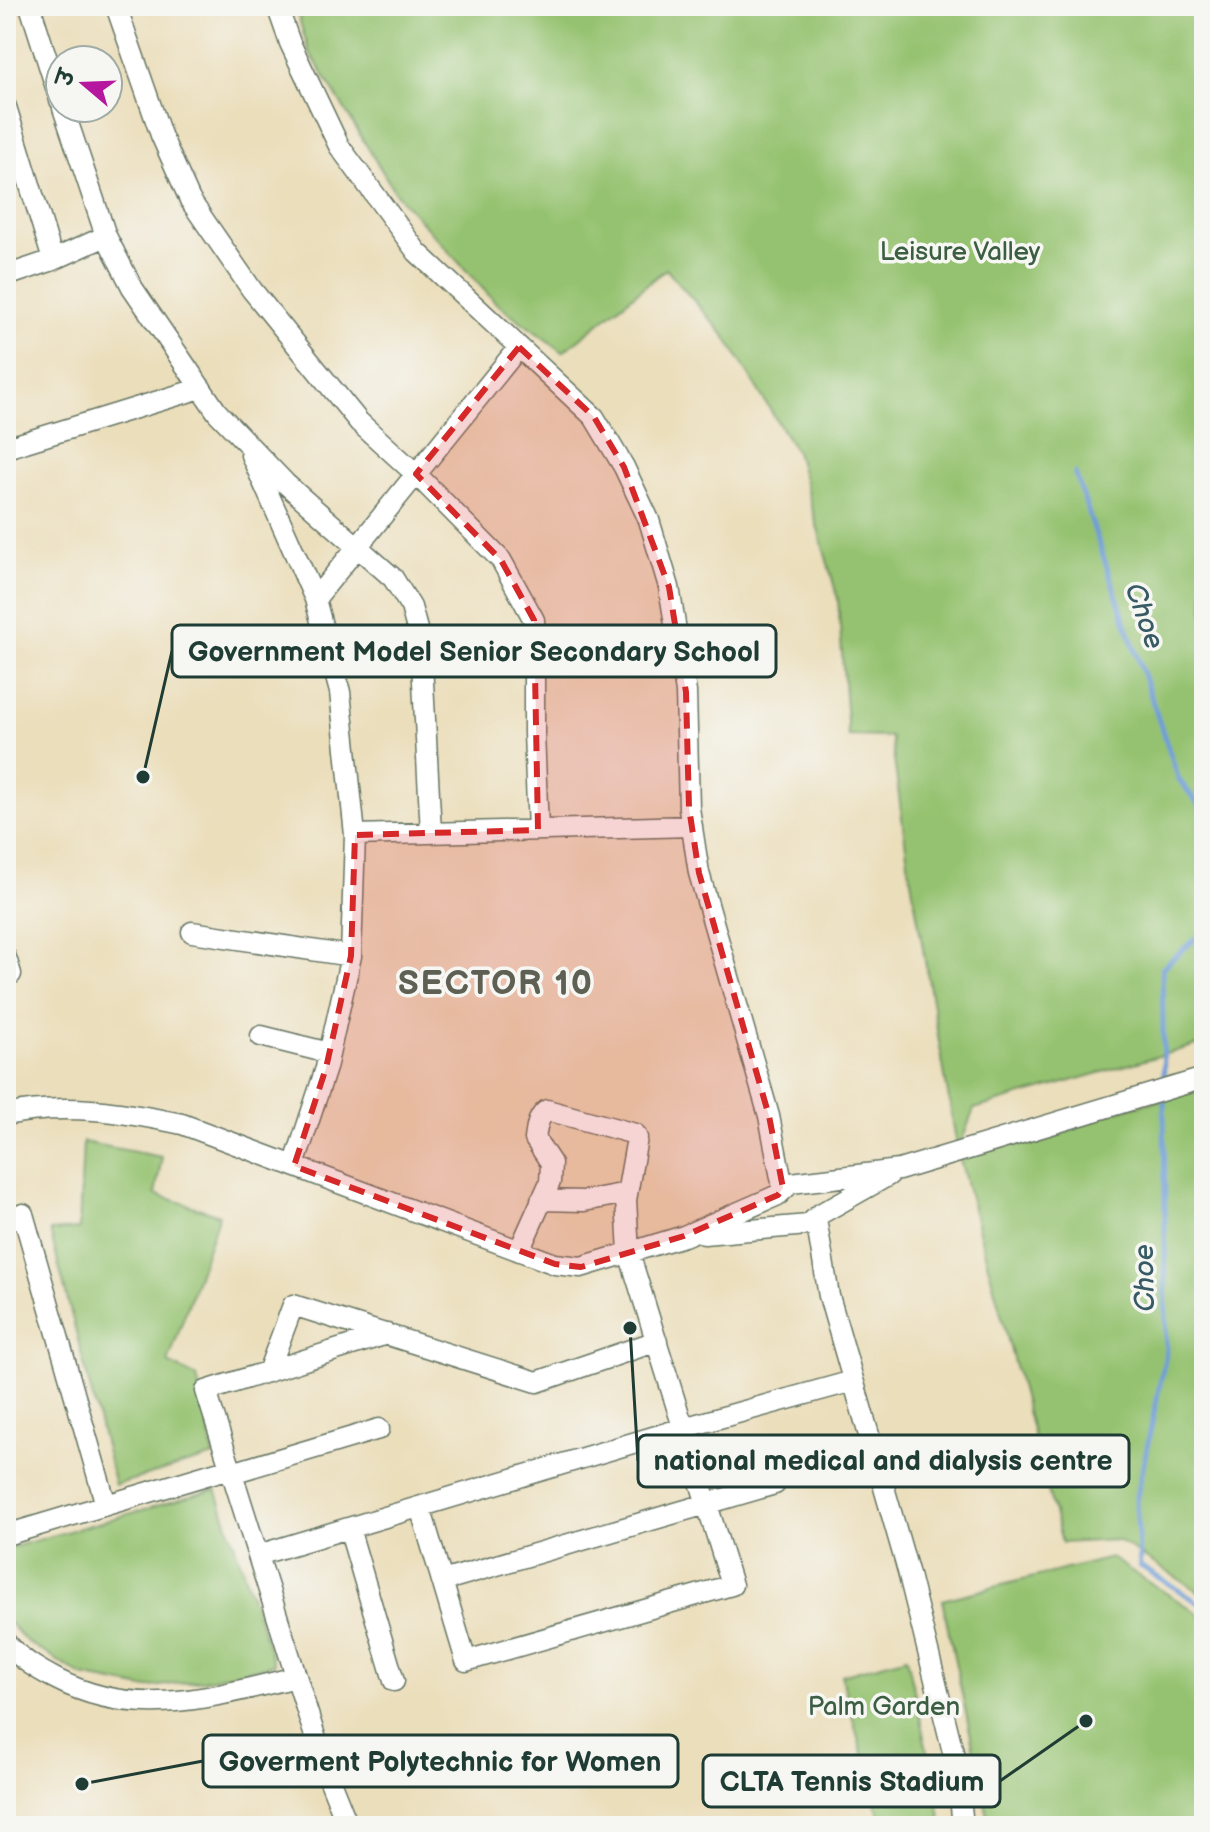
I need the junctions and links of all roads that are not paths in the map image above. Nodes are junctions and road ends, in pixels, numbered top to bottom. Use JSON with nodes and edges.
{"nodes":[{"id":1,"x":30,"y":6,"type":"edge"},
{"id":2,"x":116,"y":6,"type":"edge"},
{"id":3,"x":277,"y":6,"type":"edge"},
{"id":4,"x":44,"y":50,"type":"edge"},
{"id":5,"x":6,"y":107,"type":"edge"},
{"id":6,"x":68,"y":124,"type":"edge"},
{"id":7,"x":106,"y":236,"type":"junction"},
{"id":8,"x":53,"y":260,"type":"junction"},
{"id":9,"x":6,"y":276,"type":"edge"},
{"id":10,"x":519,"y":347,"type":"junction"},
{"id":11,"x":201,"y":388,"type":"junction"},
{"id":12,"x":244,"y":440,"type":"junction"},
{"id":13,"x":6,"y":448,"type":"edge"},
{"id":14,"x":416,"y":474,"type":"junction"},
{"id":15,"x":357,"y":546,"type":"junction"},
{"id":16,"x":315,"y":599,"type":"junction"},
{"id":17,"x":692,"y":826,"type":"junction"},
{"id":18,"x":538,"y":830,"type":"junction"},
{"id":19,"x":431,"y":833,"type":"junction"},
{"id":20,"x":355,"y":835,"type":"junction"},
{"id":21,"x":192,"y":932,"type":"dead end"},
{"id":22,"x":351,"y":956,"type":"junction"},
{"id":23,"x":261,"y":1036,"type":"dead end"},
{"id":24,"x":329,"y":1053,"type":"junction"},
{"id":25,"x":1200,"y":1079,"type":"edge"},
{"id":26,"x":6,"y":1115,"type":"edge"},
{"id":27,"x":294,"y":1166,"type":"junction"},
{"id":28,"x":899,"y":1170,"type":"junction"},
{"id":29,"x":793,"y":1187,"type":"junction"},
{"id":30,"x":627,"y":1193,"type":"junction"},
{"id":31,"x":541,"y":1200,"type":"junction"},
{"id":32,"x":806,"y":1221,"type":"junction"},
{"id":33,"x":6,"y":1222,"type":"edge"},
{"id":34,"x":684,"y":1236,"type":"junction"},
{"id":35,"x":519,"y":1251,"type":"junction"},
{"id":36,"x":629,"y":1253,"type":"junction"},
{"id":37,"x":387,"y":1334,"type":"junction"},
{"id":38,"x":657,"y":1341,"type":"junction"},
{"id":39,"x":268,"y":1372,"type":"junction"},
{"id":40,"x":853,"y":1381,"type":"junction"},
{"id":41,"x":683,"y":1428,"type":"junction"},
{"id":42,"x":379,"y":1429,"type":"dead end"},
{"id":43,"x":231,"y":1470,"type":"junction"},
{"id":44,"x":775,"y":1484,"type":"dead end"},
{"id":45,"x":707,"y":1504,"type":"junction"},
{"id":46,"x":106,"y":1505,"type":"junction"},
{"id":47,"x":420,"y":1507,"type":"junction"},
{"id":48,"x":349,"y":1528,"type":"junction"},
{"id":49,"x":6,"y":1535,"type":"edge"},
{"id":50,"x":258,"y":1555,"type":"junction"},
{"id":51,"x":442,"y":1581,"type":"junction"},
{"id":52,"x":6,"y":1643,"type":"edge"},
{"id":53,"x":296,"y":1677,"type":"junction"},
{"id":54,"x":394,"y":1681,"type":"dead end"},
{"id":55,"x":348,"y":1826,"type":"edge"},
{"id":56,"x":963,"y":1826,"type":"edge"}],
"edges":[{"from":1,"to":4,"type":"street"},
{"from":2,"to":14,"type":"street"},
{"from":3,"to":10,"type":"street"},
{"from":5,"to":8,"type":"street"},
{"from":6,"to":7,"type":"street"},
{"from":7,"to":8,"type":"street"},
{"from":7,"to":11,"type":"street"},
{"from":8,"to":9,"type":"street"},
{"from":10,"to":14,"type":"street"},
{"from":10,"to":17,"type":"street"},
{"from":11,"to":12,"type":"street"},
{"from":11,"to":13,"type":"street"},
{"from":12,"to":15,"type":"street"},
{"from":12,"to":16,"type":"street"},
{"from":14,"to":15,"type":"street"},
{"from":14,"to":18,"type":"street"},
{"from":15,"to":16,"type":"street"},
{"from":15,"to":19,"type":"street"},
{"from":16,"to":20,"type":"street"},
{"from":17,"to":18,"type":"street"},
{"from":17,"to":29,"type":"street"},
{"from":18,"to":19,"type":"street"},
{"from":19,"to":20,"type":"street"},
{"from":20,"to":22,"type":"street"},
{"from":21,"to":22,"type":"street"},
{"from":22,"to":24,"type":"street"},
{"from":23,"to":24,"type":"street"},
{"from":24,"to":27,"type":"street"},
{"from":25,"to":28,"type":"street"},
{"from":26,"to":27,"type":"street"},
{"from":27,"to":35,"type":"street"},
{"from":28,"to":29,"type":"street"},
{"from":28,"to":32,"type":"street"},
{"from":29,"to":32,"type":"street"},
{"from":29,"to":32,"type":"street"},
{"from":29,"to":34,"type":"street"},
{"from":30,"to":31,"type":"street"},
{"from":30,"to":31,"type":"street"},
{"from":30,"to":36,"type":"street"},
{"from":31,"to":35,"type":"street"},
{"from":32,"to":34,"type":"street"},
{"from":32,"to":40,"type":"street"},
{"from":33,"to":46,"type":"street"},
{"from":34,"to":36,"type":"street"},
{"from":35,"to":36,"type":"street"},
{"from":36,"to":38,"type":"street"},
{"from":37,"to":38,"type":"street"},
{"from":37,"to":39,"type":"street"},
{"from":37,"to":39,"type":"street"},
{"from":38,"to":41,"type":"street"},
{"from":39,"to":43,"type":"street"},
{"from":40,"to":41,"type":"street"},
{"from":40,"to":56,"type":"street"},
{"from":41,"to":45,"type":"street"},
{"from":41,"to":47,"type":"street"},
{"from":42,"to":43,"type":"street"},
{"from":43,"to":46,"type":"street"},
{"from":43,"to":50,"type":"street"},
{"from":44,"to":45,"type":"street"},
{"from":45,"to":51,"type":"street"},
{"from":45,"to":51,"type":"street"},
{"from":46,"to":49,"type":"street"},
{"from":47,"to":48,"type":"street"},
{"from":47,"to":51,"type":"street"},
{"from":48,"to":50,"type":"street"},
{"from":48,"to":54,"type":"street"},
{"from":50,"to":53,"type":"street"},
{"from":52,"to":53,"type":"street"},
{"from":53,"to":55,"type":"street"}]}
